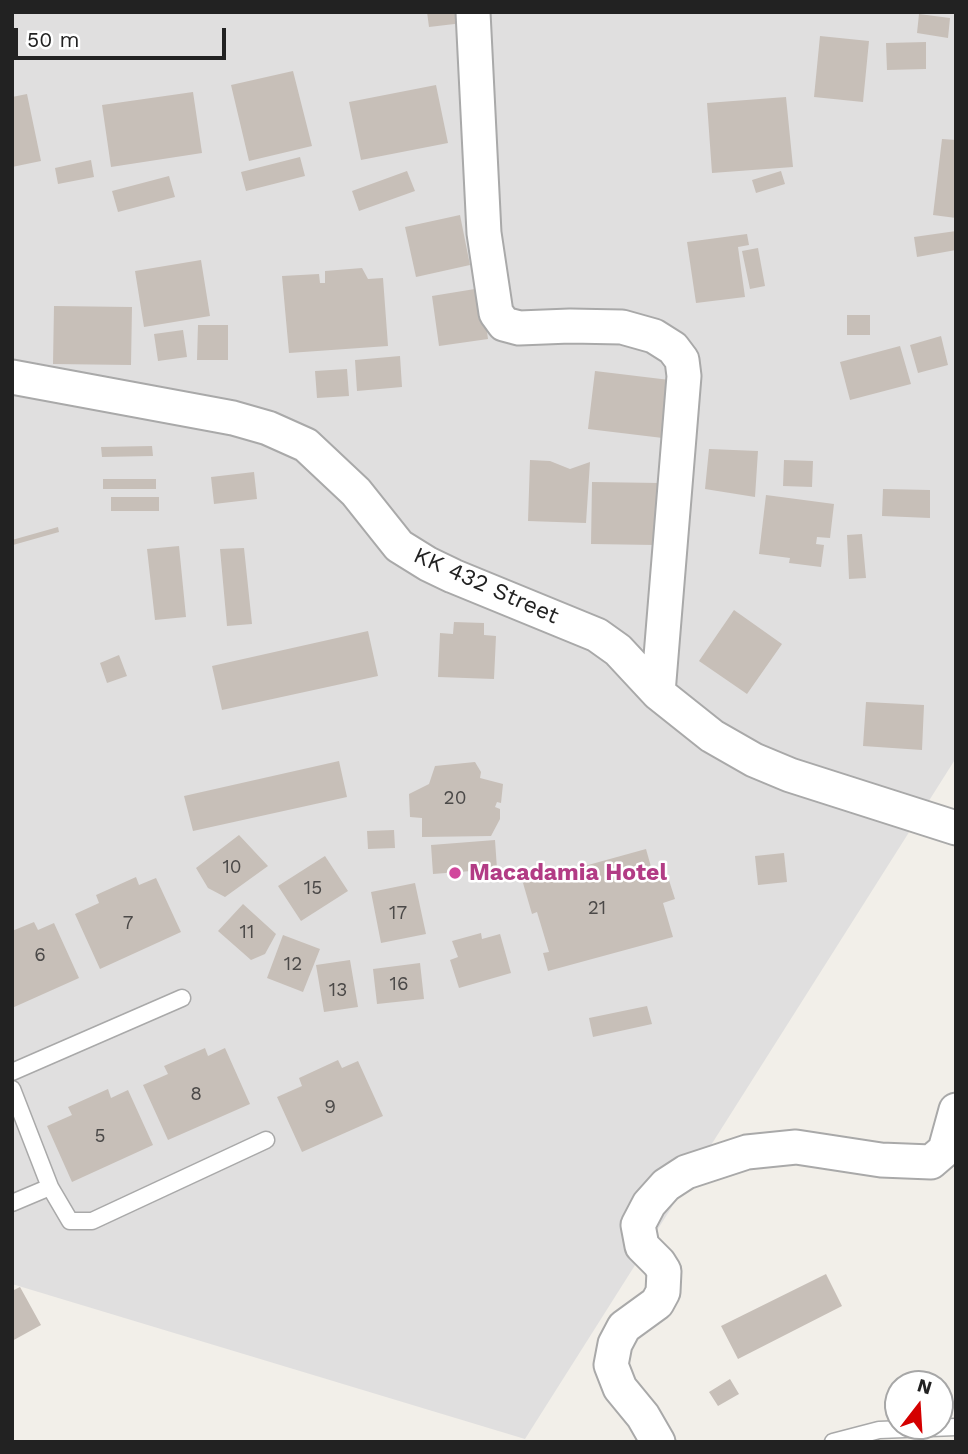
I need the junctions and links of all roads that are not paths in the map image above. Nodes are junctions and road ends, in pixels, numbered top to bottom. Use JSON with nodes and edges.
{"nodes":[{"id":1,"x":473,"y":12,"type":"edge"},
{"id":2,"x":12,"y":377,"type":"edge"},
{"id":3,"x":658,"y":693,"type":"junction"},
{"id":4,"x":956,"y":828,"type":"edge"},
{"id":5,"x":182,"y":998,"type":"dead end"},
{"id":6,"x":12,"y":1072,"type":"edge"},
{"id":7,"x":12,"y":1090,"type":"edge"},
{"id":8,"x":956,"y":1110,"type":"edge"},
{"id":9,"x":265,"y":1140,"type":"dead end"},
{"id":10,"x":50,"y":1187,"type":"junction"},
{"id":11,"x":12,"y":1203,"type":"edge"},
{"id":12,"x":956,"y":1427,"type":"edge"},
{"id":13,"x":658,"y":1442,"type":"edge"},
{"id":14,"x":833,"y":1442,"type":"edge"}],
"edges":[{"from":1,"to":3,"type":"street"},
{"from":2,"to":3,"type":"street","name":"KK 432 Street"},
{"from":3,"to":4,"type":"street","name":"KK 432 Street"},
{"from":5,"to":6,"type":"lane"},
{"from":7,"to":10,"type":"lane"},
{"from":8,"to":13,"type":"street"},
{"from":9,"to":10,"type":"lane"},
{"from":10,"to":11,"type":"lane"},
{"from":12,"to":14,"type":"lane"}]}
